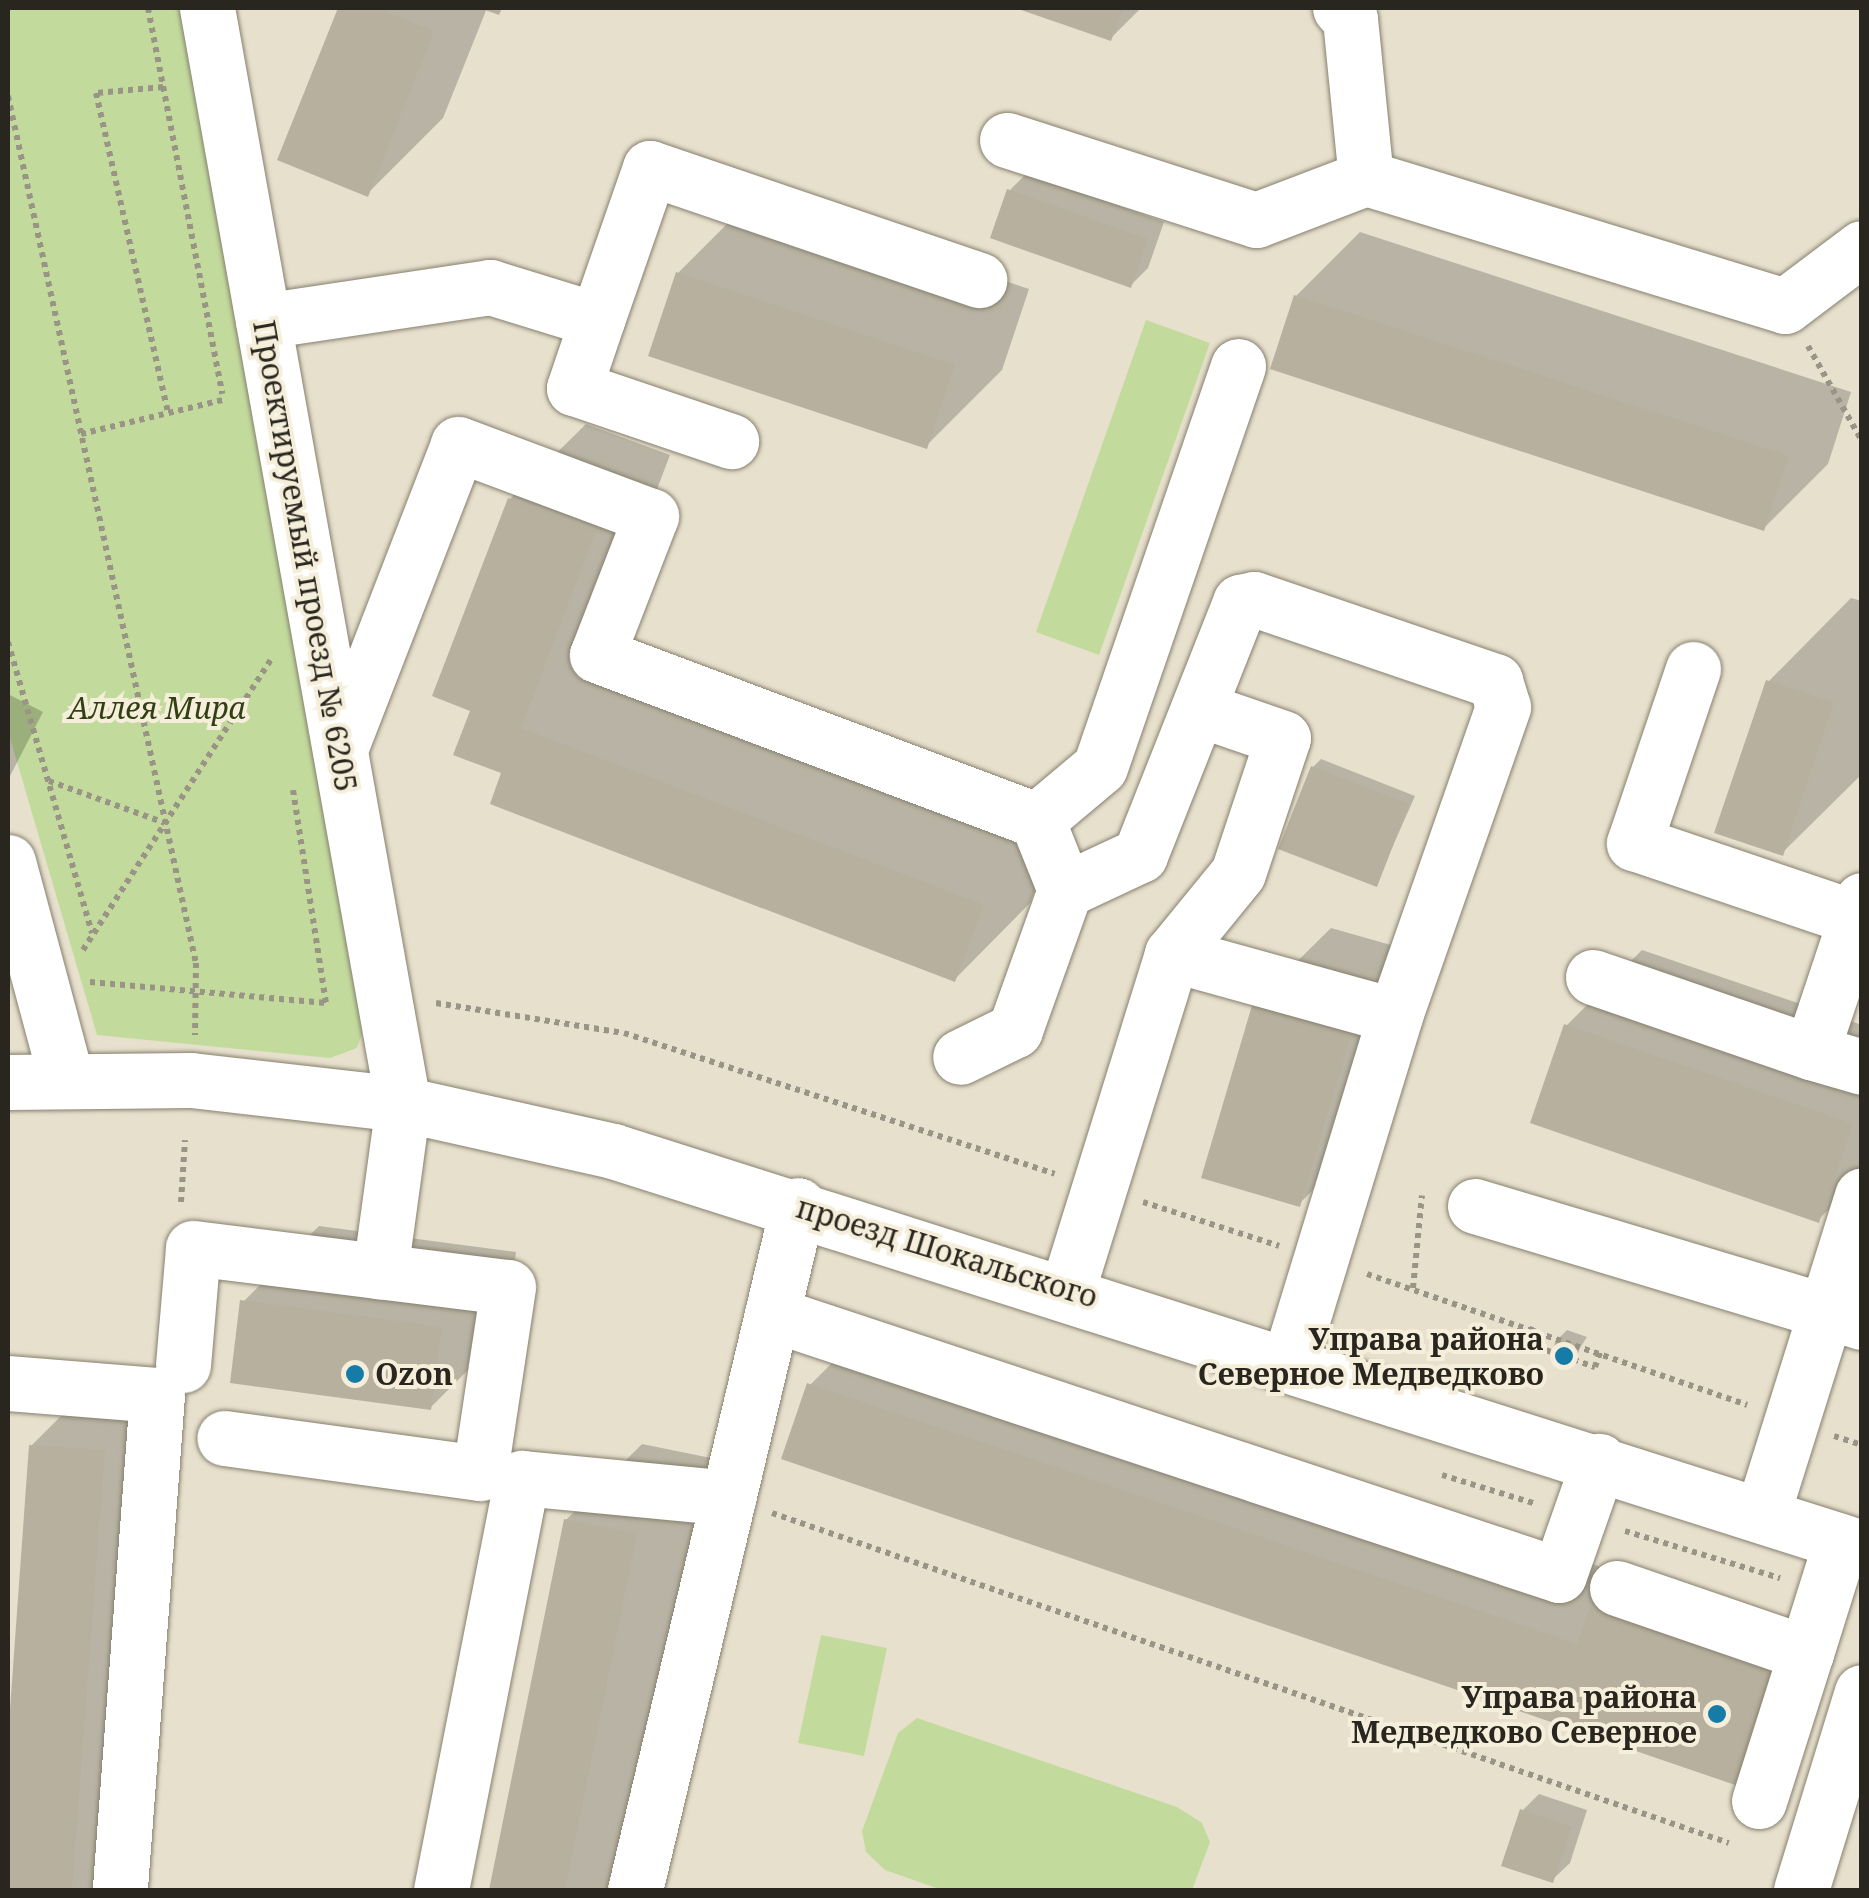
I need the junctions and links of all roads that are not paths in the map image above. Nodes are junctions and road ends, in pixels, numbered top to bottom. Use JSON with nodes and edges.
{"nodes":[{"id":1,"x":206,"y":8,"type":"edge"},
{"id":2,"x":1340,"y":8,"type":"edge"},
{"id":3,"x":1007,"y":140,"type":"dead end"},
{"id":4,"x":1366,"y":178,"type":"junction"},
{"id":5,"x":1862,"y":248,"type":"edge"},
{"id":6,"x":979,"y":280,"type":"dead end"},
{"id":7,"x":597,"y":320,"type":"junction"},
{"id":8,"x":263,"y":321,"type":"junction"},
{"id":9,"x":1238,"y":366,"type":"dead end"},
{"id":10,"x":730,"y":441,"type":"dead end"},
{"id":11,"x":1693,"y":669,"type":"dead end"},
{"id":12,"x":1199,"y":708,"type":"junction"},
{"id":13,"x":340,"y":749,"type":"junction"},
{"id":14,"x":1037,"y":820,"type":"junction"},
{"id":15,"x":8,"y":862,"type":"edge"},
{"id":16,"x":1065,"y":890,"type":"junction"},
{"id":17,"x":1859,"y":909,"type":"edge"},
{"id":18,"x":1172,"y":954,"type":"junction"},
{"id":19,"x":1593,"y":977,"type":"dead end"},
{"id":20,"x":1395,"y":1016,"type":"junction"},
{"id":21,"x":960,"y":1057,"type":"dead end"},
{"id":22,"x":1836,"y":1060,"type":"edge"},
{"id":23,"x":66,"y":1079,"type":"junction"},
{"id":24,"x":8,"y":1082,"type":"edge"},
{"id":25,"x":404,"y":1104,"type":"junction"},
{"id":26,"x":1862,"y":1194,"type":"edge"},
{"id":27,"x":798,"y":1206,"type":"junction"},
{"id":28,"x":1475,"y":1206,"type":"dead end"},
{"id":29,"x":380,"y":1271,"type":"junction"},
{"id":30,"x":1068,"y":1288,"type":"junction"},
{"id":31,"x":772,"y":1314,"type":"junction"},
{"id":32,"x":1844,"y":1316,"type":"edge"},
{"id":33,"x":1290,"y":1360,"type":"junction"},
{"id":34,"x":183,"y":1365,"type":"dead end"},
{"id":35,"x":8,"y":1384,"type":"edge"},
{"id":36,"x":224,"y":1438,"type":"dead end"},
{"id":37,"x":1599,"y":1462,"type":"junction"},
{"id":38,"x":728,"y":1498,"type":"junction"},
{"id":39,"x":1762,"y":1515,"type":"junction"},
{"id":40,"x":1842,"y":1560,"type":"edge"},
{"id":41,"x":1617,"y":1588,"type":"dead end"},
{"id":42,"x":1806,"y":1653,"type":"junction"},
{"id":43,"x":1862,"y":1692,"type":"edge"},
{"id":44,"x":1850,"y":1773,"type":"edge"},
{"id":45,"x":1759,"y":1801,"type":"dead end"},
{"id":46,"x":1804,"y":1880,"type":"edge"},
{"id":47,"x":120,"y":1890,"type":"edge"},
{"id":48,"x":442,"y":1890,"type":"edge"},
{"id":49,"x":635,"y":1890,"type":"edge"}],
"edges":[{"from":1,"to":8,"type":"street","name":"Проектируемый проезд № 6205"},
{"from":2,"to":4,"type":"street"},
{"from":3,"to":4,"type":"street"},
{"from":4,"to":5,"type":"street"},
{"from":6,"to":7,"type":"street"},
{"from":7,"to":8,"type":"street"},
{"from":7,"to":10,"type":"street"},
{"from":8,"to":13,"type":"street","name":"Проектируемый проезд № 6205"},
{"from":9,"to":14,"type":"street"},
{"from":11,"to":17,"type":"street"},
{"from":12,"to":16,"type":"street"},
{"from":12,"to":18,"type":"street"},
{"from":12,"to":20,"type":"street"},
{"from":13,"to":14,"type":"street"},
{"from":13,"to":25,"type":"street","name":"Проектируемый проезд № 6205"},
{"from":14,"to":16,"type":"street"},
{"from":15,"to":23,"type":"street"},
{"from":16,"to":21,"type":"street"},
{"from":17,"to":22,"type":"street"},
{"from":18,"to":20,"type":"street"},
{"from":18,"to":30,"type":"street"},
{"from":19,"to":22,"type":"street"},
{"from":20,"to":33,"type":"street"},
{"from":23,"to":24,"type":"street","name":"проезд Шокальского"},
{"from":23,"to":25,"type":"street","name":"проезд Шокальского"},
{"from":25,"to":27,"type":"street","name":"проезд Шокальского"},
{"from":25,"to":29,"type":"street","name":"Проектируемый проезд № 6205"},
{"from":26,"to":32,"type":"street"},
{"from":27,"to":30,"type":"street","name":"проезд Шокальского"},
{"from":27,"to":31,"type":"street"},
{"from":28,"to":32,"type":"street"},
{"from":29,"to":34,"type":"street"},
{"from":29,"to":36,"type":"street"},
{"from":30,"to":33,"type":"street","name":"проезд Шокальского"},
{"from":31,"to":37,"type":"street"},
{"from":31,"to":38,"type":"street"},
{"from":32,"to":39,"type":"street"},
{"from":33,"to":37,"type":"street","name":"проезд Шокальского"},
{"from":35,"to":47,"type":"street"},
{"from":37,"to":39,"type":"street","name":"проезд Шокальского"},
{"from":38,"to":48,"type":"street"},
{"from":38,"to":49,"type":"street"},
{"from":39,"to":40,"type":"street","name":"проезд Шокальского"},
{"from":40,"to":42,"type":"street"},
{"from":41,"to":42,"type":"street"},
{"from":42,"to":45,"type":"street"},
{"from":43,"to":44,"type":"street"},
{"from":44,"to":46,"type":"street"}]}
